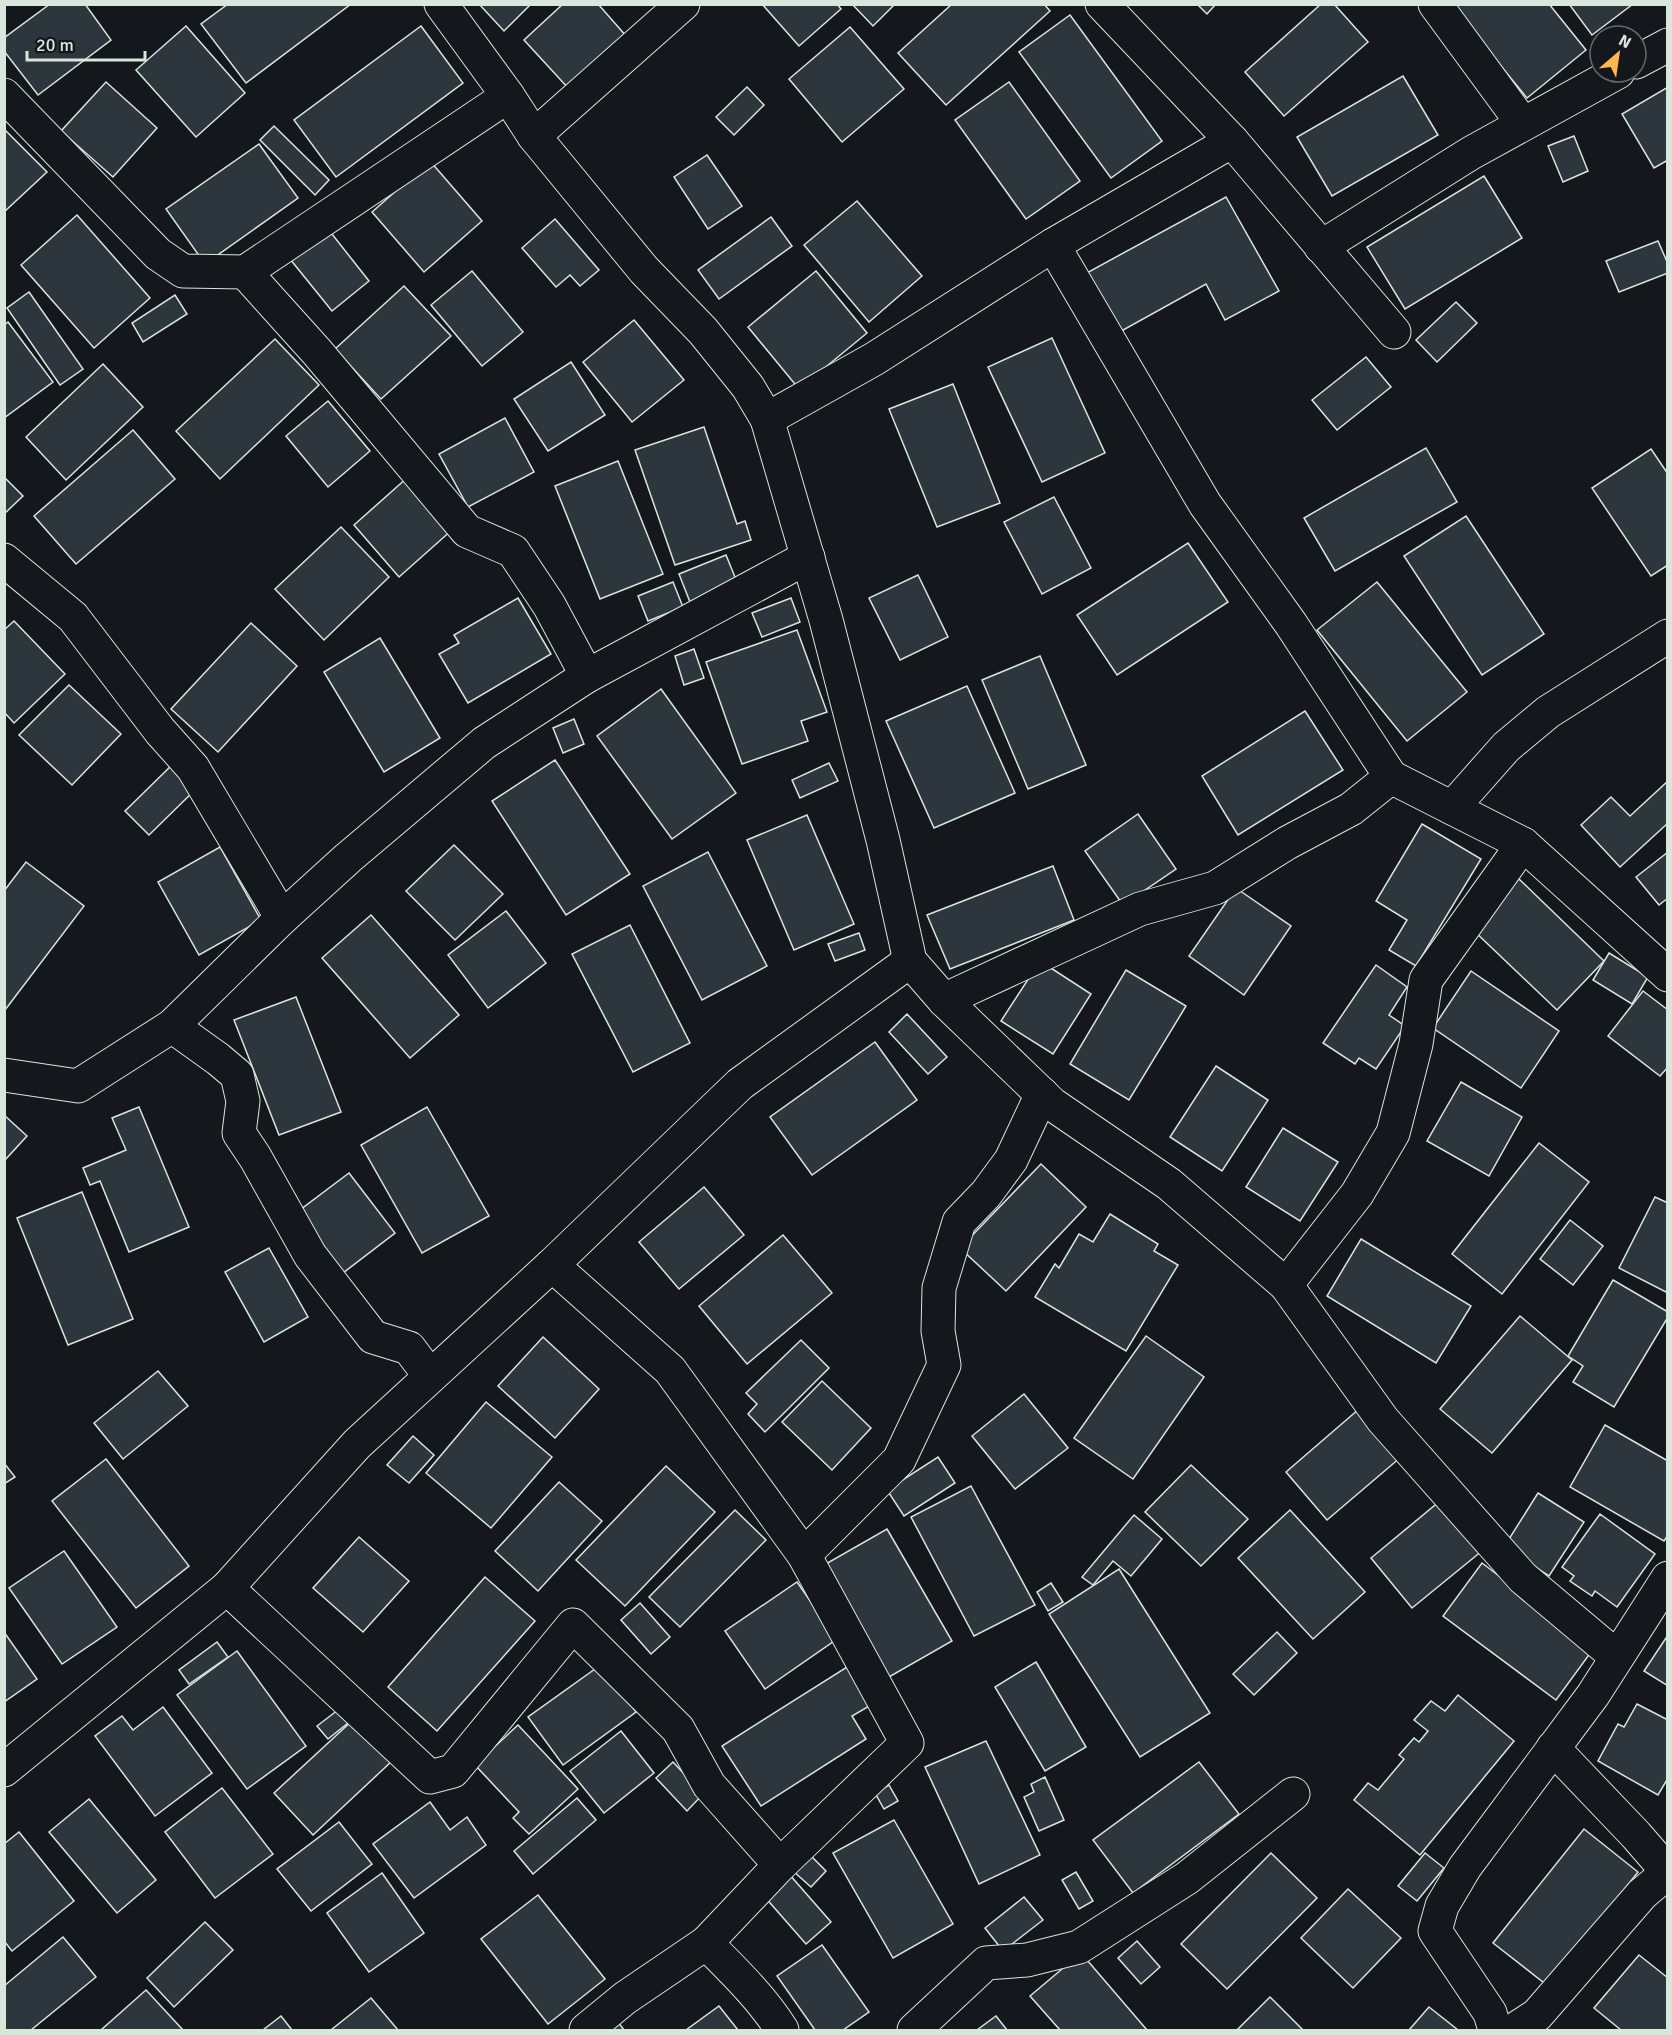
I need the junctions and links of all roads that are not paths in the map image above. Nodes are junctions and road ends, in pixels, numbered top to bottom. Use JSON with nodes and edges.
{"nodes":[{"id":1,"x":441,"y":4,"type":"edge"},
{"id":2,"x":683,"y":4,"type":"edge"},
{"id":3,"x":1102,"y":4,"type":"edge"},
{"id":4,"x":1435,"y":4,"type":"edge"},
{"id":5,"x":1668,"y":45,"type":"edge"},
{"id":6,"x":1648,"y":56,"type":"edge"},
{"id":7,"x":1596,"y":84,"type":"edge"},
{"id":8,"x":4,"y":94,"type":"edge"},
{"id":9,"x":508,"y":96,"type":"junction"},
{"id":10,"x":1523,"y":124,"type":"junction"},
{"id":11,"x":534,"y":136,"type":"junction"},
{"id":12,"x":1232,"y":141,"type":"junction"},
{"id":13,"x":1053,"y":245,"type":"junction"},
{"id":14,"x":1321,"y":247,"type":"junction"},
{"id":15,"x":245,"y":272,"type":"junction"},
{"id":16,"x":1394,"y":332,"type":"dead end"},
{"id":17,"x":768,"y":419,"type":"junction"},
{"id":18,"x":808,"y":557,"type":"junction"},
{"id":19,"x":4,"y":560,"type":"edge"},
{"id":20,"x":1668,"y":636,"type":"edge"},
{"id":21,"x":587,"y":676,"type":"junction"},
{"id":22,"x":1391,"y":777,"type":"junction"},
{"id":23,"x":1452,"y":808,"type":"junction"},
{"id":24,"x":1523,"y":844,"type":"junction"},
{"id":25,"x":282,"y":918,"type":"junction"},
{"id":26,"x":910,"y":961,"type":"junction"},
{"id":27,"x":1668,"y":975,"type":"edge"},
{"id":28,"x":944,"y":1000,"type":"junction"},
{"id":29,"x":172,"y":1026,"type":"junction"},
{"id":30,"x":4,"y":1075,"type":"edge"},
{"id":31,"x":1042,"y":1094,"type":"junction"},
{"id":32,"x":552,"y":1265,"type":"junction"},
{"id":33,"x":1286,"y":1285,"type":"junction"},
{"id":34,"x":430,"y":1376,"type":"junction"},
{"id":35,"x":804,"y":1555,"type":"junction"},
{"id":36,"x":1668,"y":1578,"type":"edge"},
{"id":37,"x":227,"y":1588,"type":"junction"},
{"id":38,"x":1617,"y":1657,"type":"junction"},
{"id":39,"x":1553,"y":1748,"type":"junction"},
{"id":40,"x":4,"y":1770,"type":"edge"},
{"id":41,"x":1293,"y":1794,"type":"dead end"},
{"id":42,"x":780,"y":1865,"type":"junction"},
{"id":43,"x":706,"y":1943,"type":"junction"},
{"id":44,"x":586,"y":2031,"type":"edge"},
{"id":45,"x":782,"y":2031,"type":"edge"},
{"id":46,"x":914,"y":2031,"type":"edge"},
{"id":47,"x":1495,"y":2031,"type":"edge"},
{"id":48,"x":1514,"y":2031,"type":"edge"}],
"edges":[{"from":1,"to":9,"type":"street"},
{"from":2,"to":11,"type":"street"},
{"from":3,"to":12,"type":"street"},
{"from":4,"to":10,"type":"street"},
{"from":5,"to":6,"type":"street"},
{"from":7,"to":10,"type":"street"},
{"from":8,"to":15,"type":"street"},
{"from":9,"to":11,"type":"street"},
{"from":9,"to":15,"type":"street"},
{"from":10,"to":14,"type":"street"},
{"from":11,"to":17,"type":"street"},
{"from":12,"to":13,"type":"street"},
{"from":12,"to":14,"type":"street"},
{"from":13,"to":17,"type":"street"},
{"from":13,"to":22,"type":"street"},
{"from":14,"to":16,"type":"street"},
{"from":15,"to":21,"type":"street"},
{"from":17,"to":18,"type":"street"},
{"from":18,"to":21,"type":"street"},
{"from":18,"to":26,"type":"street"},
{"from":19,"to":25,"type":"street"},
{"from":20,"to":23,"type":"street"},
{"from":21,"to":25,"type":"street"},
{"from":22,"to":23,"type":"street"},
{"from":22,"to":28,"type":"street"},
{"from":23,"to":24,"type":"street"},
{"from":24,"to":27,"type":"street"},
{"from":24,"to":33,"type":"street"},
{"from":25,"to":29,"type":"street"},
{"from":26,"to":28,"type":"street"},
{"from":26,"to":32,"type":"street"},
{"from":28,"to":31,"type":"street"},
{"from":29,"to":30,"type":"street"},
{"from":29,"to":34,"type":"street"},
{"from":31,"to":33,"type":"street"},
{"from":31,"to":35,"type":"street"},
{"from":32,"to":34,"type":"street"},
{"from":32,"to":35,"type":"street"},
{"from":33,"to":38,"type":"street"},
{"from":34,"to":37,"type":"street"},
{"from":35,"to":42,"type":"street"},
{"from":36,"to":38,"type":"street"},
{"from":37,"to":40,"type":"street"},
{"from":37,"to":42,"type":"street"},
{"from":38,"to":39,"type":"street"},
{"from":39,"to":47,"type":"street"},
{"from":39,"to":48,"type":"street"},
{"from":41,"to":46,"type":"street"},
{"from":42,"to":43,"type":"street"},
{"from":43,"to":44,"type":"street"},
{"from":43,"to":45,"type":"street"}]}
